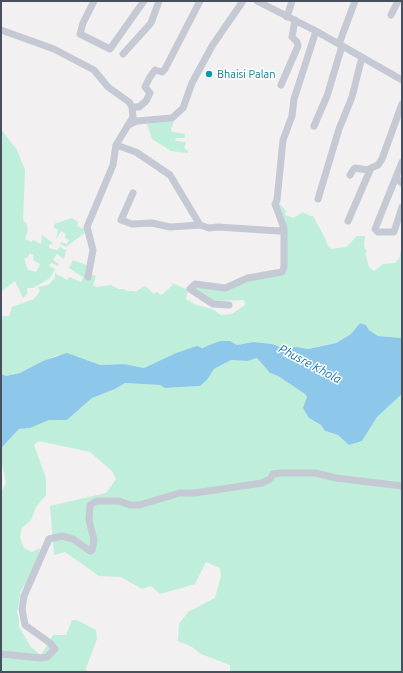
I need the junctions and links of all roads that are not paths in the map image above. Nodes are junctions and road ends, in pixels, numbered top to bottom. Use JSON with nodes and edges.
{"nodes":[{"id":1,"x":94,"y":1,"type":"edge"},
{"id":2,"x":159,"y":1,"type":"edge"},
{"id":3,"x":200,"y":1,"type":"edge"},
{"id":4,"x":242,"y":1,"type":"edge"},
{"id":5,"x":257,"y":1,"type":"edge"},
{"id":6,"x":292,"y":1,"type":"edge"},
{"id":7,"x":354,"y":1,"type":"edge"},
{"id":8,"x":398,"y":1,"type":"edge"},
{"id":9,"x":141,"y":2,"type":"edge"},
{"id":10,"x":391,"y":15,"type":"dead end"},
{"id":11,"x":287,"y":17,"type":"junction"},
{"id":12,"x":295,"y":20,"type":"junction"},
{"id":13,"x":1,"y":30,"type":"edge"},
{"id":14,"x":316,"y":31,"type":"junction"},
{"id":15,"x":340,"y":45,"type":"junction"},
{"id":16,"x":123,"y":54,"type":"dead end"},
{"id":17,"x":362,"y":57,"type":"junction"},
{"id":18,"x":402,"y":80,"type":"edge"},
{"id":19,"x":281,"y":85,"type":"dead end"},
{"id":20,"x":402,"y":104,"type":"edge"},
{"id":21,"x":132,"y":107,"type":"junction"},
{"id":22,"x":128,"y":125,"type":"junction"},
{"id":23,"x":314,"y":126,"type":"dead end"},
{"id":24,"x":116,"y":145,"type":"junction"},
{"id":25,"x":402,"y":162,"type":"edge"},
{"id":26,"x":372,"y":168,"type":"junction"},
{"id":27,"x":350,"y":175,"type":"dead end"},
{"id":28,"x":396,"y":178,"type":"junction"},
{"id":29,"x":402,"y":184,"type":"edge"},
{"id":30,"x":133,"y":193,"type":"dead end"},
{"id":31,"x":318,"y":200,"type":"dead end"},
{"id":32,"x":402,"y":207,"type":"edge"},
{"id":33,"x":348,"y":221,"type":"dead end"},
{"id":34,"x":200,"y":225,"type":"junction"},
{"id":35,"x":284,"y":228,"type":"junction"},
{"id":36,"x":88,"y":277,"type":"dead end"},
{"id":37,"x":229,"y":306,"type":"dead end"},
{"id":38,"x":402,"y":486,"type":"edge"},
{"id":39,"x":1,"y":654,"type":"edge"}],
"edges":[{"from":1,"to":9,"type":"street"},
{"from":2,"to":16,"type":"street"},
{"from":3,"to":21,"type":"street"},
{"from":4,"to":22,"type":"street"},
{"from":5,"to":11,"type":"street"},
{"from":6,"to":11,"type":"street"},
{"from":7,"to":15,"type":"street"},
{"from":8,"to":10,"type":"street"},
{"from":11,"to":12,"type":"street"},
{"from":12,"to":14,"type":"street"},
{"from":12,"to":19,"type":"street"},
{"from":13,"to":21,"type":"street"},
{"from":14,"to":15,"type":"street"},
{"from":14,"to":35,"type":"street"},
{"from":15,"to":17,"type":"street"},
{"from":15,"to":23,"type":"street"},
{"from":17,"to":18,"type":"street"},
{"from":17,"to":31,"type":"street"},
{"from":20,"to":26,"type":"street"},
{"from":21,"to":22,"type":"street"},
{"from":22,"to":24,"type":"street"},
{"from":24,"to":34,"type":"street"},
{"from":24,"to":36,"type":"street"},
{"from":25,"to":28,"type":"street"},
{"from":26,"to":27,"type":"street"},
{"from":26,"to":33,"type":"street"},
{"from":28,"to":29,"type":"street"},
{"from":28,"to":32,"type":"street"},
{"from":30,"to":34,"type":"street"},
{"from":34,"to":35,"type":"street"},
{"from":35,"to":37,"type":"street"},
{"from":38,"to":39,"type":"street"}]}
